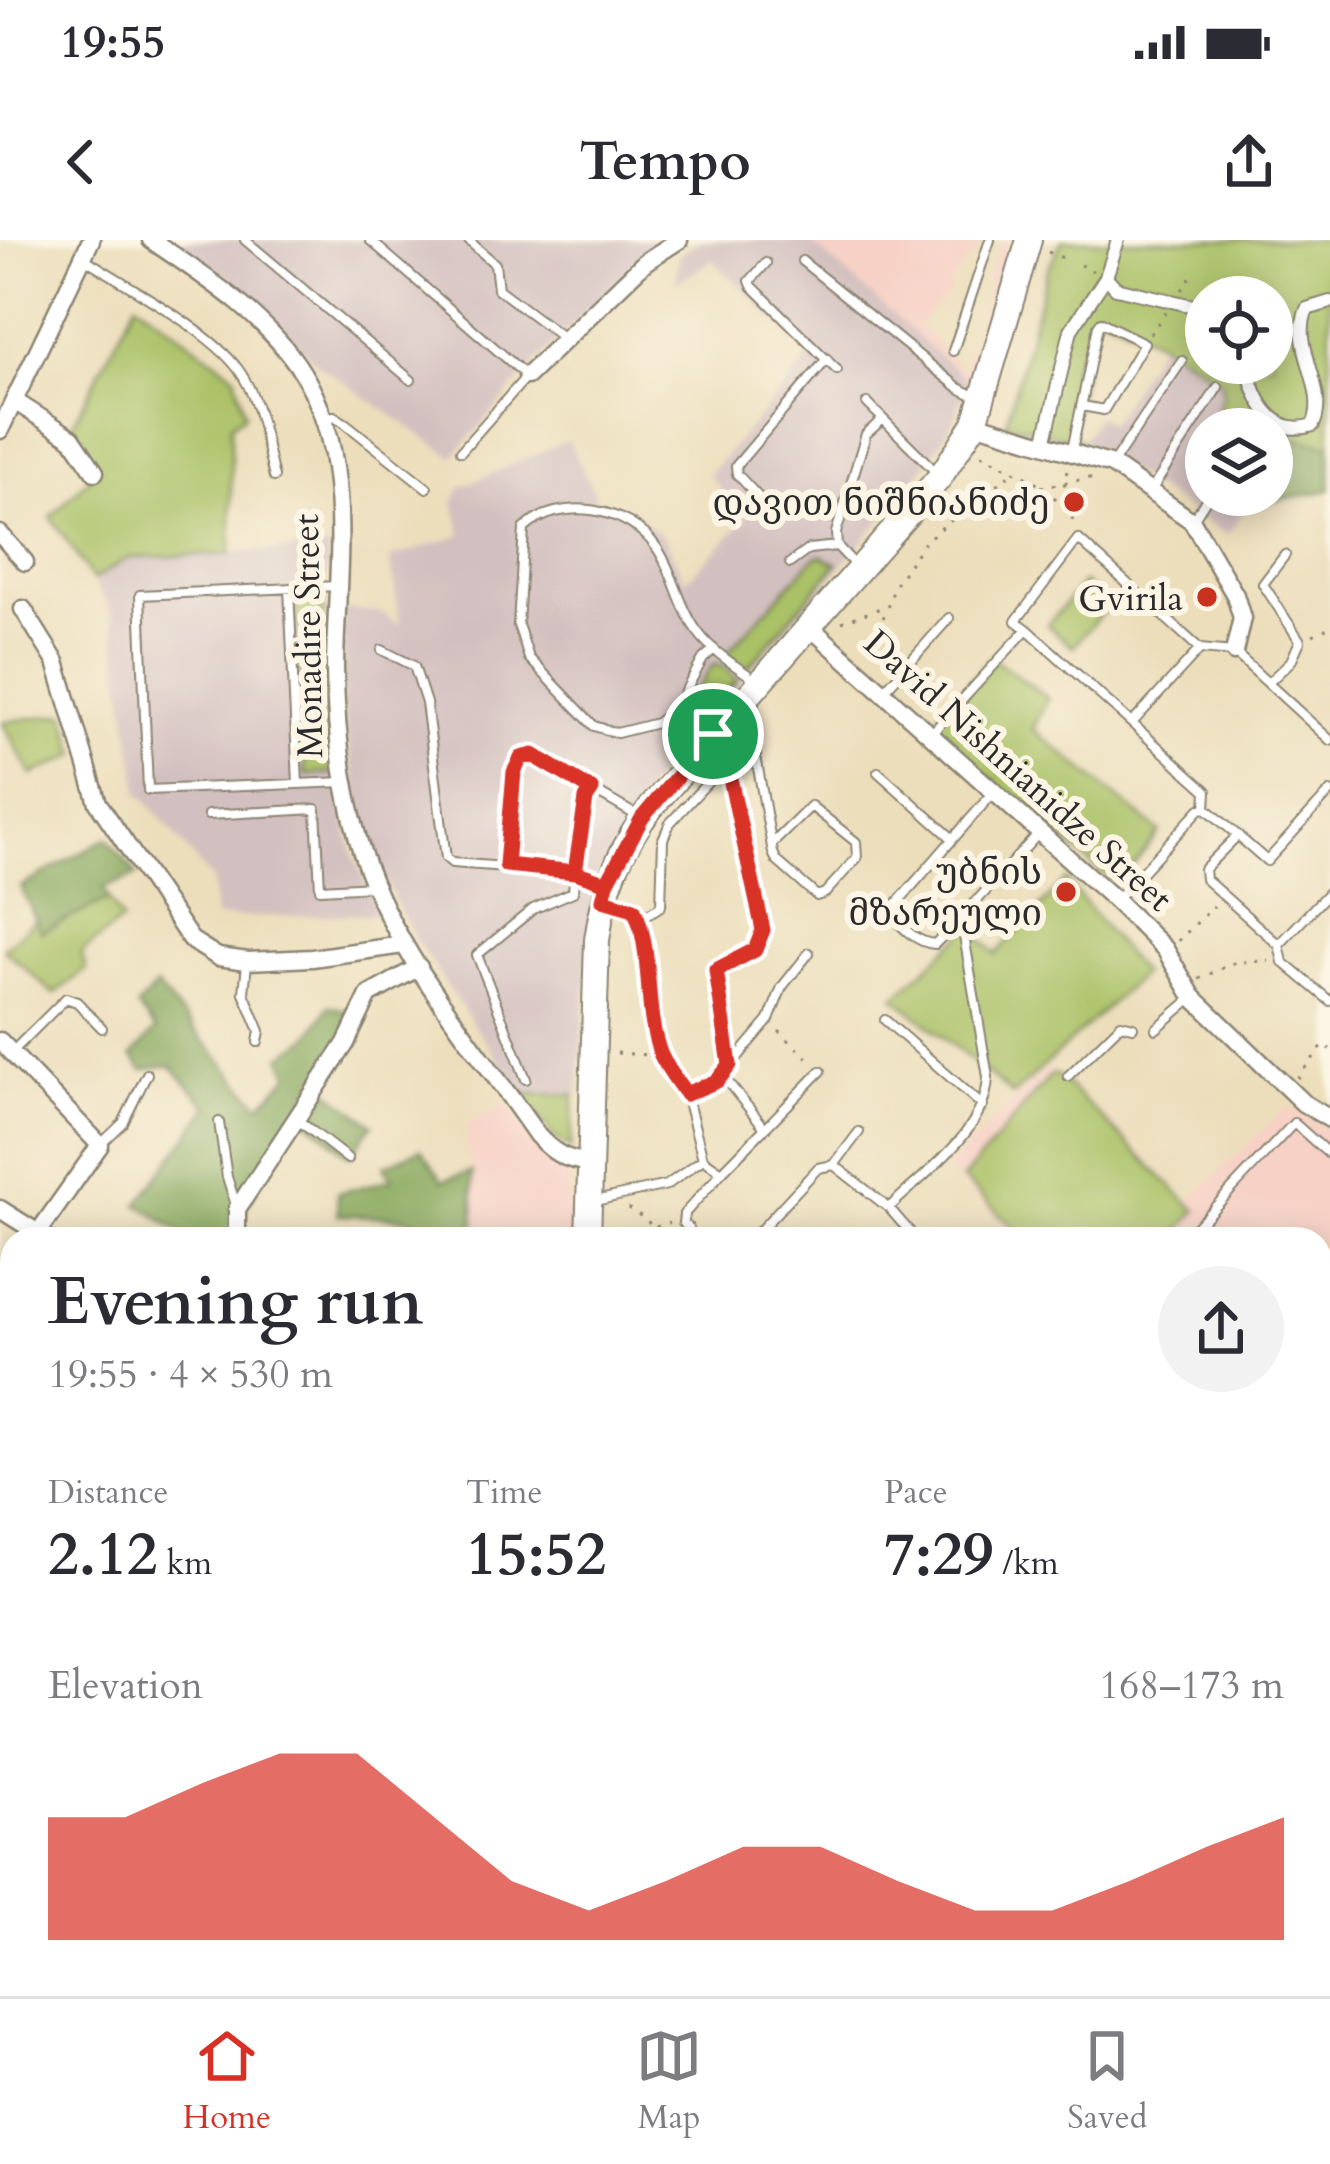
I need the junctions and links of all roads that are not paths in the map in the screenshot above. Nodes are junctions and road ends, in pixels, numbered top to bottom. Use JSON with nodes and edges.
{"nodes":[{"id":1,"x":151,"y":240,"type":"edge"},
{"id":2,"x":245,"y":240,"type":"edge"},
{"id":3,"x":370,"y":240,"type":"edge"},
{"id":4,"x":468,"y":240,"type":"edge"},
{"id":5,"x":679,"y":240,"type":"edge"},
{"id":6,"x":990,"y":240,"type":"edge"},
{"id":7,"x":1118,"y":240,"type":"edge"},
{"id":8,"x":1038,"y":246,"type":"edge"},
{"id":9,"x":87,"y":249,"type":"edge"},
{"id":10,"x":802,"y":261,"type":"dead end"},
{"id":11,"x":766,"y":263,"type":"dead end"},
{"id":12,"x":1106,"y":277,"type":"junction"},
{"id":13,"x":1330,"y":302,"type":"edge"},
{"id":14,"x":1185,"y":304,"type":"edge"},
{"id":15,"x":565,"y":339,"type":"junction"},
{"id":16,"x":952,"y":351,"type":"dead end"},
{"id":17,"x":827,"y":359,"type":"junction"},
{"id":18,"x":1182,"y":361,"type":"dead end"},
{"id":19,"x":837,"y":370,"type":"dead end"},
{"id":20,"x":527,"y":376,"type":"junction"},
{"id":21,"x":411,"y":380,"type":"dead end"},
{"id":22,"x":1252,"y":384,"type":"edge"},
{"id":23,"x":1218,"y":386,"type":"dead end"},
{"id":24,"x":16,"y":402,"type":"junction"},
{"id":25,"x":867,"y":403,"type":"dead end"},
{"id":26,"x":1082,"y":406,"type":"junction"},
{"id":27,"x":979,"y":411,"type":"junction"},
{"id":28,"x":323,"y":418,"type":"junction"},
{"id":29,"x":883,"y":419,"type":"junction"},
{"id":30,"x":0,"y":430,"type":"edge"},
{"id":31,"x":1044,"y":444,"type":"junction"},
{"id":32,"x":461,"y":451,"type":"dead end"},
{"id":33,"x":1072,"y":451,"type":"junction"},
{"id":34,"x":1112,"y":465,"type":"junction"},
{"id":35,"x":95,"y":472,"type":"dead end"},
{"id":36,"x":940,"y":476,"type":"junction"},
{"id":37,"x":274,"y":477,"type":"dead end"},
{"id":38,"x":427,"y":488,"type":"dead end"},
{"id":39,"x":1151,"y":490,"type":"junction"},
{"id":40,"x":764,"y":503,"type":"dead end"},
{"id":41,"x":1195,"y":516,"type":"edge"},
{"id":42,"x":1192,"y":521,"type":"junction"},
{"id":43,"x":0,"y":534,"type":"edge"},
{"id":44,"x":837,"y":546,"type":"junction"},
{"id":45,"x":1285,"y":555,"type":"dead end"},
{"id":46,"x":26,"y":562,"type":"dead end"},
{"id":47,"x":790,"y":563,"type":"dead end"},
{"id":48,"x":858,"y":568,"type":"junction"},
{"id":49,"x":338,"y":586,"type":"junction"},
{"id":50,"x":289,"y":588,"type":"junction"},
{"id":51,"x":23,"y":609,"type":"dead end"},
{"id":52,"x":949,"y":617,"type":"dead end"},
{"id":53,"x":821,"y":625,"type":"junction"},
{"id":54,"x":1027,"y":629,"type":"junction"},
{"id":55,"x":1200,"y":649,"type":"junction"},
{"id":56,"x":382,"y":650,"type":"dead end"},
{"id":57,"x":714,"y":650,"type":"junction"},
{"id":58,"x":1234,"y":652,"type":"junction"},
{"id":59,"x":759,"y":682,"type":"junction"},
{"id":60,"x":1268,"y":683,"type":"junction"},
{"id":61,"x":885,"y":690,"type":"junction"},
{"id":62,"x":738,"y":706,"type":"junction"},
{"id":63,"x":1133,"y":722,"type":"junction"},
{"id":64,"x":932,"y":734,"type":"junction"},
{"id":65,"x":1330,"y":740,"type":"edge"},
{"id":66,"x":719,"y":743,"type":"junction"},
{"id":67,"x":878,"y":772,"type":"dead end"},
{"id":68,"x":345,"y":782,"type":"junction"},
{"id":69,"x":298,"y":784,"type":"junction"},
{"id":70,"x":592,"y":790,"type":"junction"},
{"id":71,"x":994,"y":792,"type":"junction"},
{"id":72,"x":1330,"y":792,"type":"edge"},
{"id":73,"x":1206,"y":808,"type":"junction"},
{"id":74,"x":208,"y":815,"type":"dead end"},
{"id":75,"x":642,"y":818,"type":"junction"},
{"id":76,"x":1040,"y":832,"type":"junction"},
{"id":77,"x":1238,"y":835,"type":"junction"},
{"id":78,"x":953,"y":839,"type":"junction"},
{"id":79,"x":772,"y":844,"type":"junction"},
{"id":80,"x":506,"y":865,"type":"junction"},
{"id":81,"x":575,"y":872,"type":"junction"},
{"id":82,"x":375,"y":886,"type":"junction"},
{"id":83,"x":1330,"y":891,"type":"edge"},
{"id":84,"x":605,"y":892,"type":"junction"},
{"id":85,"x":1116,"y":901,"type":"junction"},
{"id":86,"x":634,"y":909,"type":"junction"},
{"id":87,"x":961,"y":918,"type":"junction"},
{"id":88,"x":404,"y":945,"type":"junction"},
{"id":89,"x":1279,"y":945,"type":"junction"},
{"id":90,"x":809,"y":953,"type":"dead end"},
{"id":91,"x":248,"y":961,"type":"junction"},
{"id":92,"x":419,"y":967,"type":"junction"},
{"id":93,"x":1189,"y":991,"type":"junction"},
{"id":94,"x":1330,"y":1001,"type":"edge"},
{"id":95,"x":885,"y":1019,"type":"dead end"},
{"id":96,"x":1133,"y":1027,"type":"dead end"},
{"id":97,"x":103,"y":1028,"type":"dead end"},
{"id":98,"x":1156,"y":1029,"type":"dead end"},
{"id":99,"x":258,"y":1042,"type":"dead end"},
{"id":100,"x":6,"y":1046,"type":"edge"},
{"id":101,"x":730,"y":1065,"type":"junction"},
{"id":102,"x":821,"y":1071,"type":"road end"},
{"id":103,"x":147,"y":1074,"type":"dead end"},
{"id":104,"x":722,"y":1076,"type":"junction"},
{"id":105,"x":1068,"y":1076,"type":"dead end"},
{"id":106,"x":526,"y":1079,"type":"dead end"},
{"id":107,"x":686,"y":1094,"type":"junction"},
{"id":108,"x":983,"y":1106,"type":"junction"},
{"id":109,"x":1330,"y":1119,"type":"edge"},
{"id":110,"x":298,"y":1120,"type":"junction"},
{"id":111,"x":219,"y":1122,"type":"dead end"},
{"id":112,"x":765,"y":1128,"type":"junction"},
{"id":113,"x":859,"y":1132,"type":"dead end"},
{"id":114,"x":100,"y":1145,"type":"junction"},
{"id":115,"x":1330,"y":1155,"type":"edge"},
{"id":116,"x":348,"y":1159,"type":"dead end"},
{"id":117,"x":703,"y":1159,"type":"junction"},
{"id":118,"x":589,"y":1162,"type":"junction"},
{"id":119,"x":834,"y":1165,"type":"junction"},
{"id":120,"x":722,"y":1172,"type":"junction"},
{"id":121,"x":599,"y":1200,"type":"junction"},
{"id":122,"x":889,"y":1208,"type":"junction"},
{"id":123,"x":0,"y":1209,"type":"edge"},
{"id":124,"x":237,"y":1209,"type":"junction"},
{"id":125,"x":28,"y":1227,"type":"edge"},
{"id":126,"x":48,"y":1227,"type":"edge"},
{"id":127,"x":237,"y":1227,"type":"edge"},
{"id":128,"x":591,"y":1227,"type":"edge"},
{"id":129,"x":688,"y":1227,"type":"edge"},
{"id":130,"x":763,"y":1227,"type":"edge"},
{"id":131,"x":906,"y":1227,"type":"edge"},
{"id":132,"x":1195,"y":1227,"type":"edge"}],
"edges":[{"from":1,"to":28,"type":"street","name":"Monadire Street"},
{"from":2,"to":21,"type":"lane"},
{"from":3,"to":20,"type":"lane"},
{"from":4,"to":15,"type":"lane"},
{"from":5,"to":15,"type":"street"},
{"from":6,"to":16,"type":"lane"},
{"from":7,"to":12,"type":"street"},
{"from":8,"to":27,"type":"main road"},
{"from":9,"to":24,"type":"street"},
{"from":9,"to":37,"type":"lane"},
{"from":10,"to":27,"type":"lane"},
{"from":11,"to":17,"type":"lane"},
{"from":12,"to":14,"type":"street"},
{"from":12,"to":31,"type":"street"},
{"from":13,"to":22,"type":"street"},
{"from":15,"to":20,"type":"street"},
{"from":17,"to":19,"type":"lane"},
{"from":17,"to":40,"type":"lane"},
{"from":18,"to":34,"type":"lane"},
{"from":20,"to":32,"type":"lane"},
{"from":23,"to":39,"type":"lane"},
{"from":24,"to":30,"type":"street"},
{"from":24,"to":35,"type":"street"},
{"from":25,"to":29,"type":"lane"},
{"from":26,"to":26,"type":"lane"},
{"from":26,"to":33,"type":"lane"},
{"from":27,"to":31,"type":"street"},
{"from":27,"to":36,"type":"main road"},
{"from":28,"to":38,"type":"lane"},
{"from":28,"to":49,"type":"street","name":"Monadire Street"},
{"from":29,"to":36,"type":"lane"},
{"from":29,"to":44,"type":"lane"},
{"from":31,"to":33,"type":"street"},
{"from":33,"to":34,"type":"street"},
{"from":34,"to":39,"type":"street"},
{"from":36,"to":48,"type":"main road"},
{"from":39,"to":42,"type":"street"},
{"from":41,"to":42,"type":"lane"},
{"from":42,"to":58,"type":"street"},
{"from":43,"to":46,"type":"street"},
{"from":44,"to":47,"type":"lane"},
{"from":44,"to":48,"type":"lane"},
{"from":45,"to":60,"type":"lane"},
{"from":48,"to":53,"type":"main road"},
{"from":49,"to":50,"type":"lane"},
{"from":49,"to":68,"type":"street","name":"Monadire Street"},
{"from":50,"to":69,"type":"lane"},
{"from":50,"to":69,"type":"lane"},
{"from":51,"to":91,"type":"street"},
{"from":52,"to":61,"type":"lane"},
{"from":53,"to":59,"type":"main road"},
{"from":53,"to":61,"type":"street","name":"David Nishnianidze Street"},
{"from":54,"to":55,"type":"lane"},
{"from":54,"to":63,"type":"lane"},
{"from":54,"to":64,"type":"lane"},
{"from":55,"to":58,"type":"lane"},
{"from":55,"to":63,"type":"lane"},
{"from":56,"to":80,"type":"lane"},
{"from":57,"to":57,"type":"lane"},
{"from":57,"to":59,"type":"lane"},
{"from":58,"to":60,"type":"lane"},
{"from":59,"to":62,"type":"main road"},
{"from":60,"to":65,"type":"lane"},
{"from":61,"to":64,"type":"street","name":"David Nishnianidze Street"},
{"from":62,"to":66,"type":"main road"},
{"from":62,"to":79,"type":"lane"},
{"from":63,"to":73,"type":"lane"},
{"from":64,"to":71,"type":"street","name":"David Nishnianidze Street"},
{"from":66,"to":75,"type":"main road"},
{"from":66,"to":86,"type":"lane"},
{"from":66,"to":101,"type":"lane"},
{"from":67,"to":78,"type":"lane"},
{"from":68,"to":69,"type":"lane"},
{"from":68,"to":82,"type":"street","name":"Monadire Street"},
{"from":70,"to":75,"type":"lane"},
{"from":70,"to":80,"type":"lane"},
{"from":70,"to":81,"type":"lane"},
{"from":71,"to":76,"type":"street","name":"David Nishnianidze Street"},
{"from":71,"to":78,"type":"lane"},
{"from":72,"to":77,"type":"lane"},
{"from":73,"to":77,"type":"lane"},
{"from":73,"to":85,"type":"lane"},
{"from":74,"to":82,"type":"lane"},
{"from":75,"to":84,"type":"main road"},
{"from":76,"to":85,"type":"street","name":"David Nishnianidze Street"},
{"from":76,"to":87,"type":"lane"},
{"from":77,"to":89,"type":"lane"},
{"from":78,"to":87,"type":"lane"},
{"from":79,"to":79,"type":"lane"},
{"from":80,"to":81,"type":"lane"},
{"from":81,"to":84,"type":"lane"},
{"from":81,"to":106,"type":"lane"},
{"from":82,"to":88,"type":"street","name":"Monadire Street"},
{"from":83,"to":89,"type":"lane"},
{"from":84,"to":86,"type":"lane"},
{"from":84,"to":118,"type":"main road"},
{"from":85,"to":93,"type":"street","name":"David Nishnianidze Street"},
{"from":86,"to":107,"type":"lane"},
{"from":87,"to":108,"type":"lane"},
{"from":88,"to":91,"type":"street"},
{"from":88,"to":92,"type":"street","name":"Monadire Street"},
{"from":89,"to":94,"type":"lane"},
{"from":90,"to":101,"type":"lane"},
{"from":91,"to":99,"type":"lane"},
{"from":92,"to":110,"type":"street"},
{"from":92,"to":118,"type":"street","name":"Monadire Street"},
{"from":93,"to":98,"type":"lane"},
{"from":93,"to":109,"type":"street","name":"David Nishnianidze Street"},
{"from":95,"to":108,"type":"lane"},
{"from":96,"to":105,"type":"lane"},
{"from":97,"to":100,"type":"lane"},
{"from":100,"to":114,"type":"street"},
{"from":101,"to":104,"type":"lane"},
{"from":102,"to":112,"type":"lane"},
{"from":103,"to":114,"type":"lane"},
{"from":104,"to":107,"type":"lane"},
{"from":104,"to":112,"type":"lane"},
{"from":107,"to":117,"type":"lane"},
{"from":108,"to":122,"type":"lane"},
{"from":110,"to":116,"type":"lane"},
{"from":110,"to":124,"type":"street"},
{"from":111,"to":124,"type":"lane"},
{"from":112,"to":120,"type":"lane"},
{"from":113,"to":119,"type":"lane"},
{"from":114,"to":126,"type":"street"},
{"from":115,"to":132,"type":"lane"},
{"from":117,"to":120,"type":"lane"},
{"from":117,"to":121,"type":"lane"},
{"from":118,"to":121,"type":"main road"},
{"from":119,"to":122,"type":"lane"},
{"from":119,"to":130,"type":"lane"},
{"from":120,"to":129,"type":"lane"},
{"from":121,"to":128,"type":"main road"},
{"from":122,"to":131,"type":"lane"},
{"from":123,"to":125,"type":"street"},
{"from":124,"to":127,"type":"street"}]}
